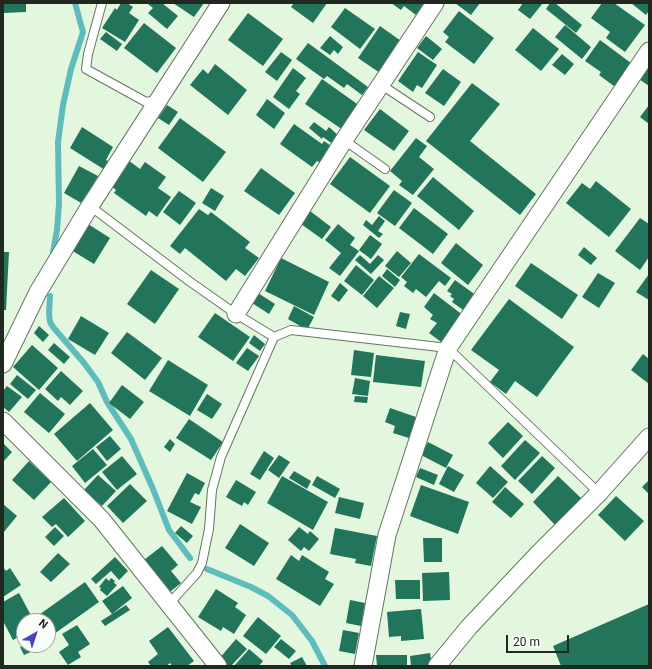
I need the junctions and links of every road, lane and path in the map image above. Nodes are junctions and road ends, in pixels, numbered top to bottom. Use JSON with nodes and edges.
{"nodes":[{"id":1,"x":102,"y":3,"type":"edge"},
{"id":2,"x":221,"y":3,"type":"edge"},
{"id":3,"x":435,"y":3,"type":"edge"},
{"id":4,"x":649,"y":51,"type":"edge"},
{"id":5,"x":380,"y":84,"type":"junction"},
{"id":6,"x":157,"y":100,"type":"junction"},
{"id":7,"x":430,"y":117,"type":"dead end"},
{"id":8,"x":344,"y":140,"type":"junction"},
{"id":9,"x":385,"y":169,"type":"dead end"},
{"id":10,"x":90,"y":206,"type":"junction"},
{"id":11,"x":236,"y":314,"type":"junction"},
{"id":12,"x":274,"y":337,"type":"junction"},
{"id":13,"x":448,"y":348,"type":"junction"},
{"id":14,"x":3,"y":364,"type":"edge"},
{"id":15,"x":3,"y":421,"type":"edge"},
{"id":16,"x":649,"y":437,"type":"edge"},
{"id":17,"x":599,"y":493,"type":"junction"},
{"id":18,"x":169,"y":604,"type":"junction"},
{"id":19,"x":218,"y":666,"type":"edge"},
{"id":20,"x":363,"y":666,"type":"edge"},
{"id":21,"x":437,"y":666,"type":"edge"}],
"edges":[{"from":1,"to":6,"type":"lane"},
{"from":2,"to":6,"type":"street"},
{"from":3,"to":5,"type":"street"},
{"from":4,"to":13,"type":"street"},
{"from":5,"to":7,"type":"lane"},
{"from":5,"to":8,"type":"street"},
{"from":6,"to":10,"type":"street"},
{"from":8,"to":9,"type":"lane"},
{"from":8,"to":11,"type":"street"},
{"from":10,"to":11,"type":"lane"},
{"from":10,"to":14,"type":"street"},
{"from":11,"to":12,"type":"lane"},
{"from":12,"to":13,"type":"lane"},
{"from":12,"to":18,"type":"lane"},
{"from":13,"to":17,"type":"lane"},
{"from":13,"to":20,"type":"street"},
{"from":15,"to":18,"type":"street"},
{"from":16,"to":17,"type":"street"},
{"from":17,"to":21,"type":"street"},
{"from":18,"to":19,"type":"street"}]}
